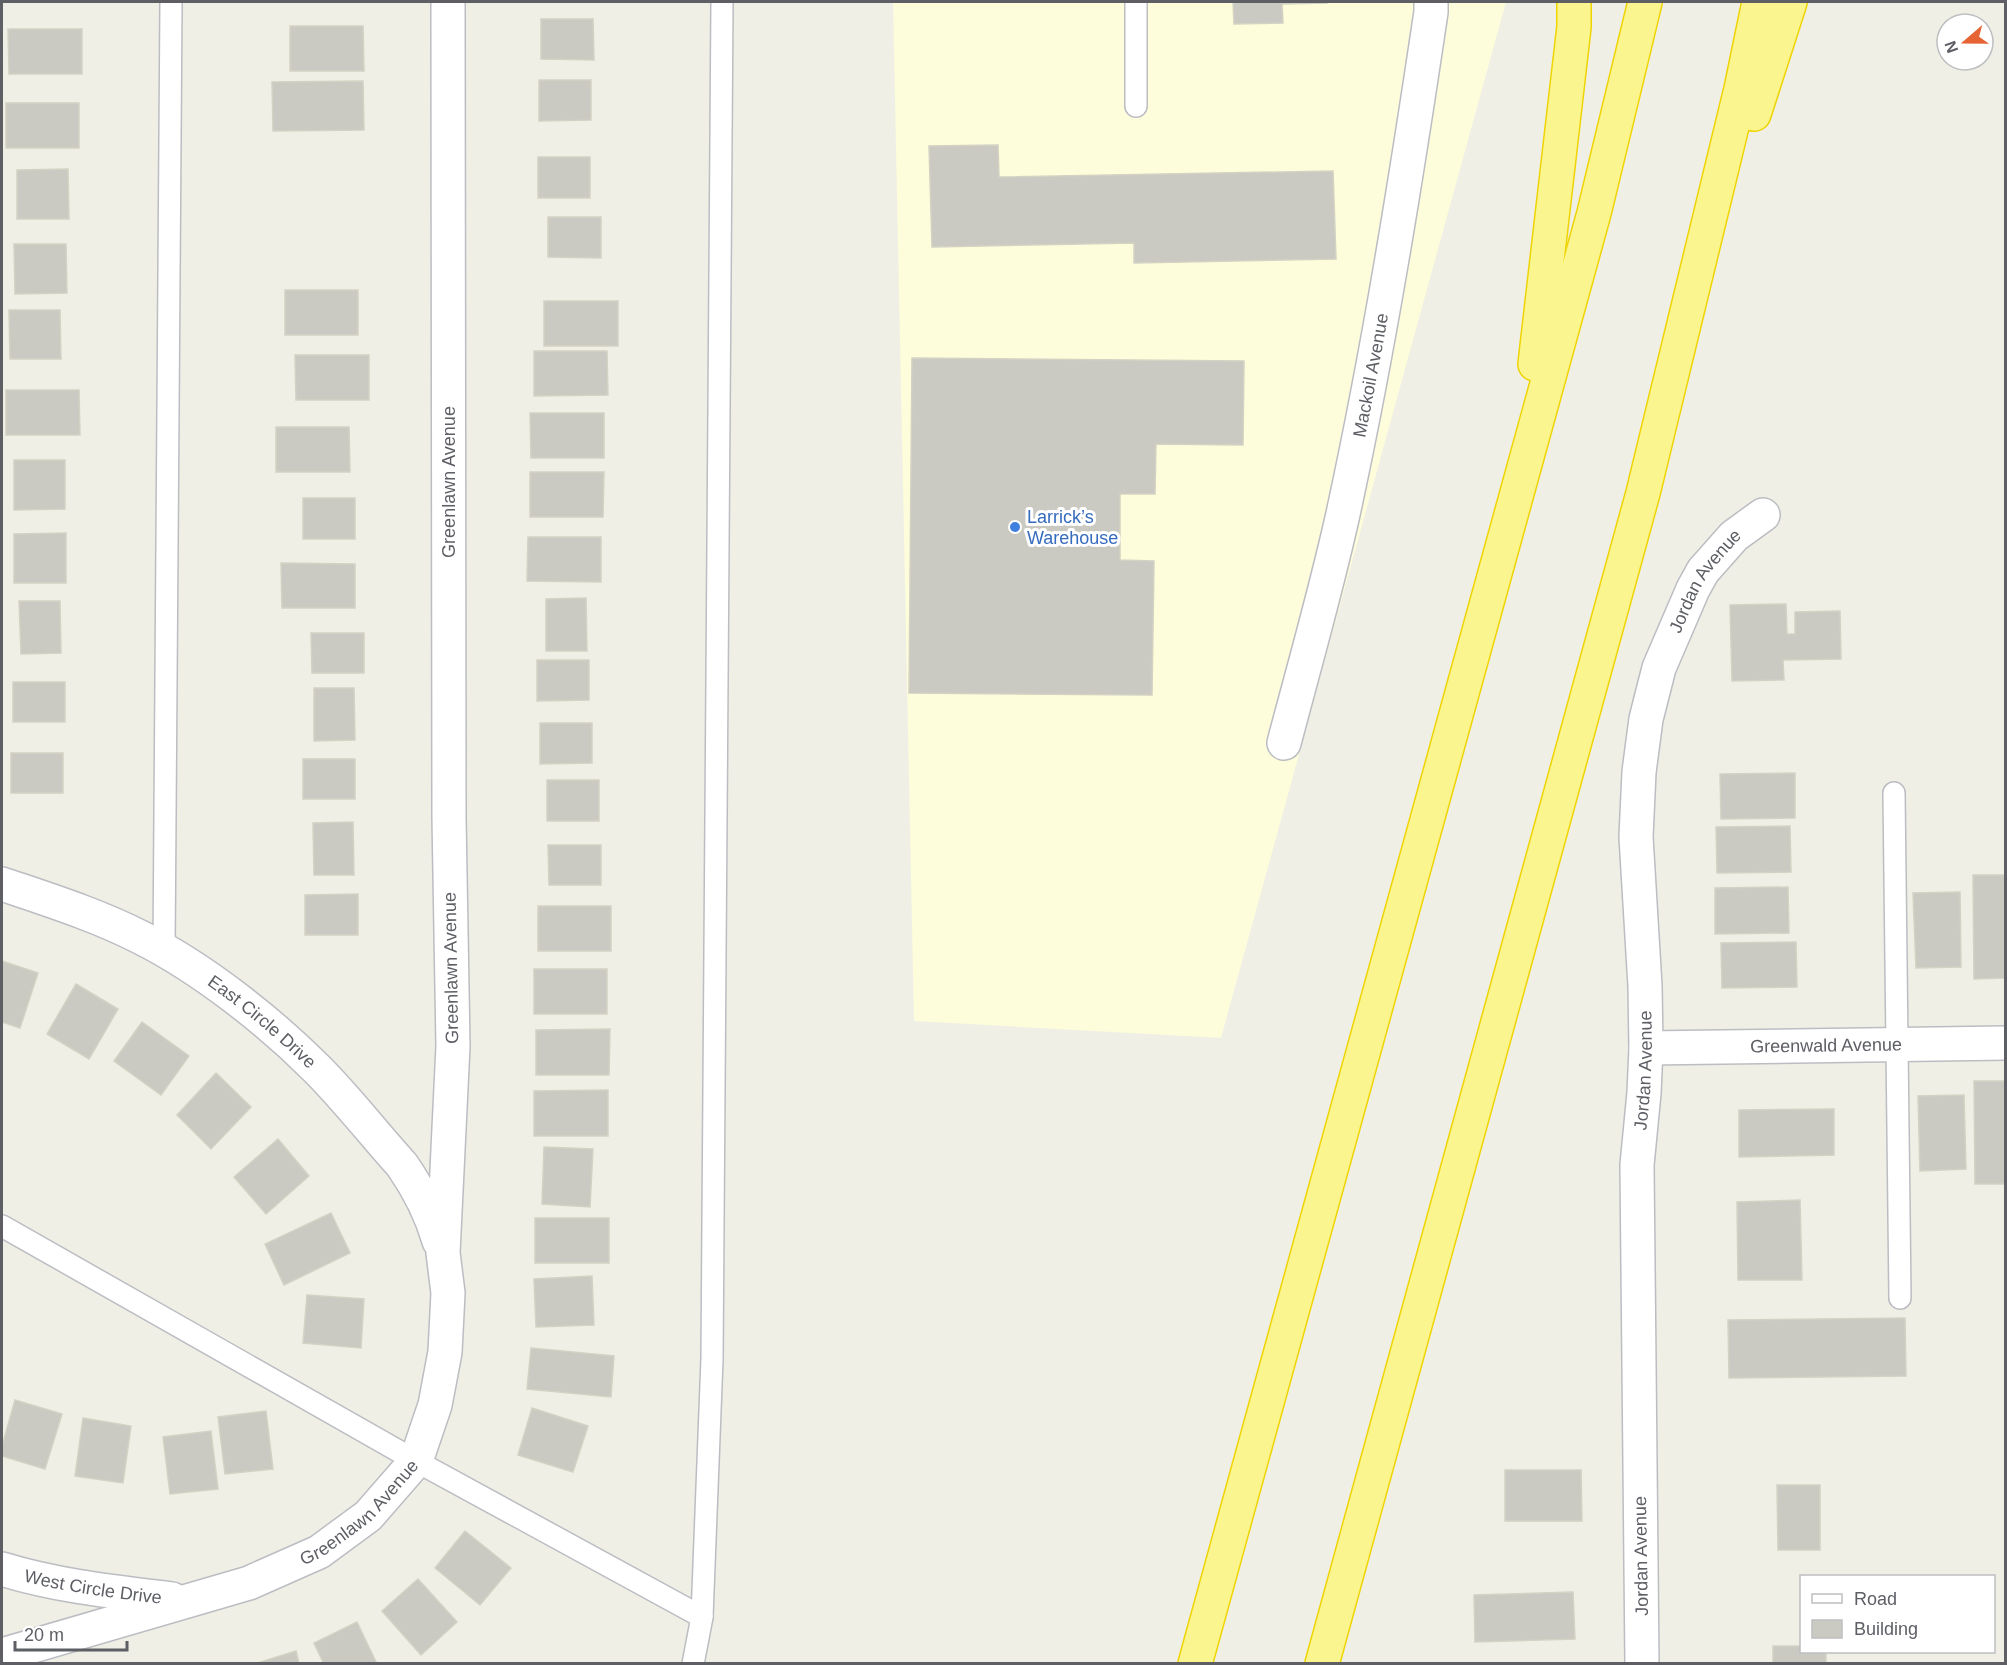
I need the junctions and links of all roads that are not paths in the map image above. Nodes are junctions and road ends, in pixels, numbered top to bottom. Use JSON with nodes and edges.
{"nodes":[{"id":1,"x":171,"y":2,"type":"edge"},
{"id":2,"x":448,"y":2,"type":"edge"},
{"id":3,"x":722,"y":2,"type":"edge"},
{"id":4,"x":1136,"y":2,"type":"edge"},
{"id":5,"x":1431,"y":2,"type":"edge"},
{"id":6,"x":1574,"y":2,"type":"edge"},
{"id":7,"x":1645,"y":2,"type":"edge"},
{"id":8,"x":1759,"y":2,"type":"edge"},
{"id":9,"x":1790,"y":2,"type":"edge"},
{"id":10,"x":1136,"y":106,"type":"dead end"},
{"id":11,"x":1673,"y":367,"type":"junction"},
{"id":12,"x":1524,"y":466,"type":"junction"},
{"id":13,"x":1762,"y":515,"type":"dead end"},
{"id":14,"x":1284,"y":743,"type":"dead end"},
{"id":15,"x":1894,"y":793,"type":"dead end"},
{"id":16,"x":2,"y":884,"type":"edge"},
{"id":17,"x":164,"y":951,"type":"junction"},
{"id":18,"x":2006,"y":1043,"type":"edge"},
{"id":19,"x":1898,"y":1044,"type":"junction"},
{"id":20,"x":1646,"y":1048,"type":"junction"},
{"id":21,"x":2,"y":1226,"type":"edge"},
{"id":22,"x":443,"y":1253,"type":"junction"},
{"id":23,"x":1900,"y":1298,"type":"dead end"},
{"id":24,"x":416,"y":1461,"type":"junction"},
{"id":25,"x":2,"y":1569,"type":"edge"},
{"id":26,"x":186,"y":1600,"type":"junction"},
{"id":27,"x":702,"y":1617,"type":"junction"},
{"id":28,"x":2,"y":1655,"type":"edge"},
{"id":29,"x":693,"y":1664,"type":"edge"},
{"id":30,"x":1195,"y":1664,"type":"edge"},
{"id":31,"x":1322,"y":1664,"type":"edge"},
{"id":32,"x":1642,"y":1664,"type":"edge"}],
"edges":[{"from":1,"to":17,"type":"lane"},
{"from":2,"to":22,"type":"street","name":"Greenlawn Avenue"},
{"from":3,"to":27,"type":"lane"},
{"from":4,"to":10,"type":"lane"},
{"from":5,"to":14,"type":"street","name":"Mackoil Avenue"},
{"from":6,"to":12,"type":"highway"},
{"from":7,"to":12,"type":"highway"},
{"from":8,"to":11,"type":"highway"},
{"from":9,"to":11,"type":"highway"},
{"from":11,"to":31,"type":"highway"},
{"from":12,"to":30,"type":"highway"},
{"from":13,"to":20,"type":"street","name":"Jordan Avenue"},
{"from":15,"to":19,"type":"lane"},
{"from":16,"to":17,"type":"street","name":"East Circle Drive"},
{"from":17,"to":22,"type":"street","name":"East Circle Drive"},
{"from":18,"to":19,"type":"street","name":"Greenwald Avenue"},
{"from":19,"to":20,"type":"street","name":"Greenwald Avenue"},
{"from":19,"to":23,"type":"lane"},
{"from":20,"to":32,"type":"street","name":"Jordan Avenue"},
{"from":21,"to":24,"type":"lane"},
{"from":22,"to":24,"type":"street","name":"Greenlawn Avenue"},
{"from":24,"to":26,"type":"street","name":"Greenlawn Avenue"},
{"from":24,"to":27,"type":"lane"},
{"from":25,"to":26,"type":"street","name":"West Circle Drive"},
{"from":26,"to":28,"type":"street","name":"Greenlawn Avenue"},
{"from":27,"to":29,"type":"lane"}]}
